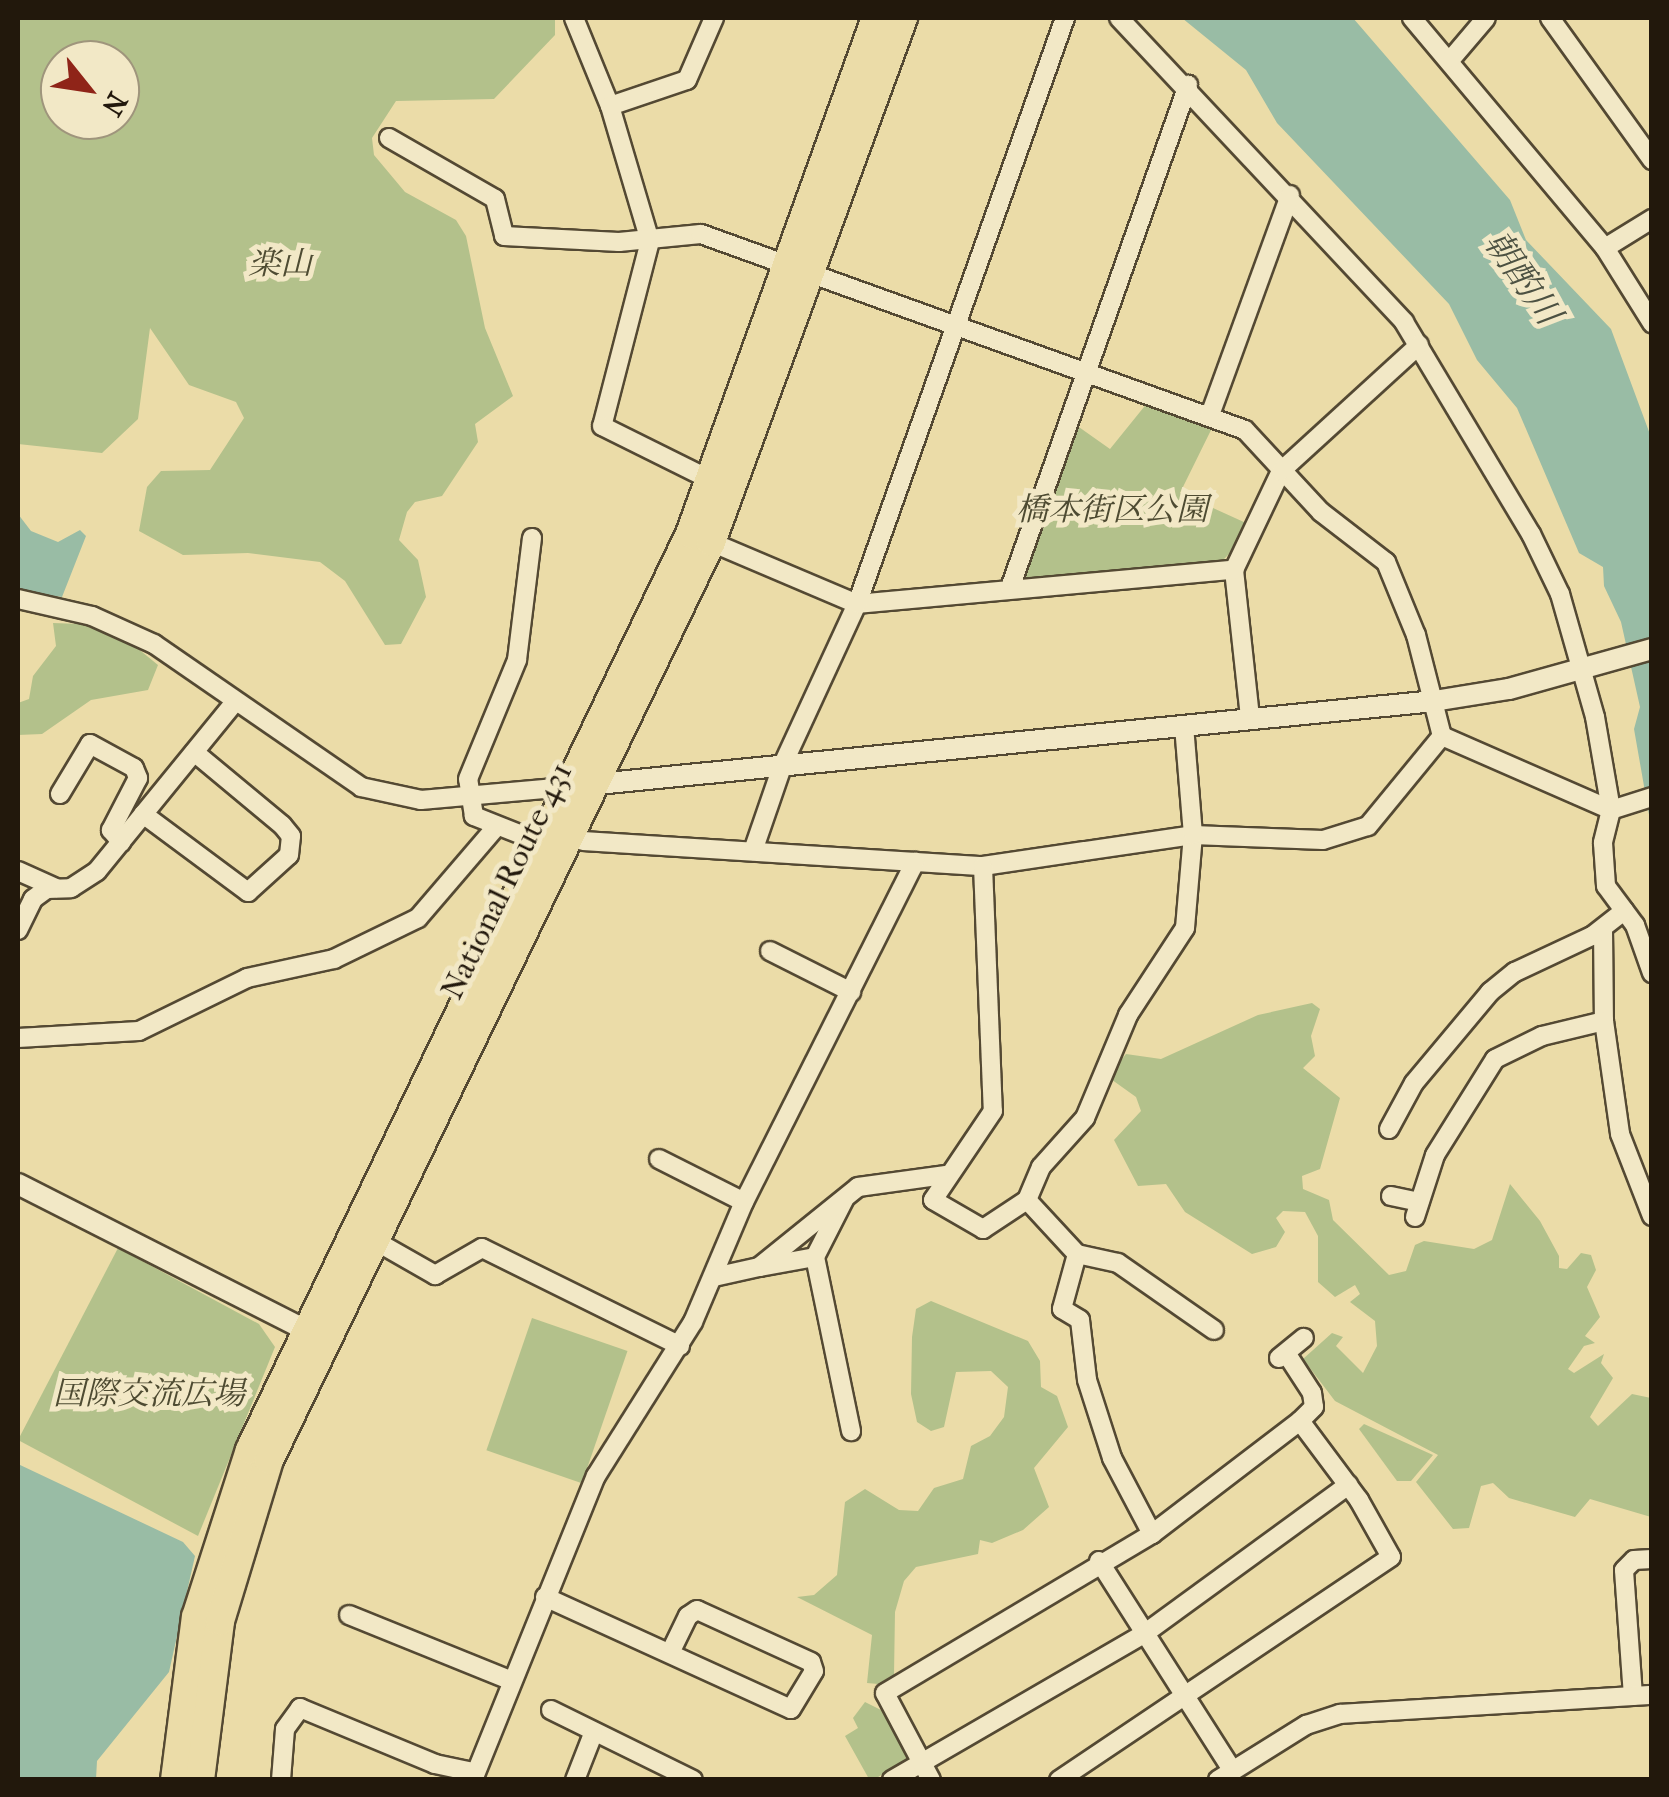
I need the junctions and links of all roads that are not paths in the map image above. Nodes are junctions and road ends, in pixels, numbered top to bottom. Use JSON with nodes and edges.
{"nodes":[{"id":1,"x":574,"y":18,"type":"edge"},
{"id":2,"x":714,"y":18,"type":"edge"},
{"id":3,"x":876,"y":18,"type":"edge"},
{"id":4,"x":902,"y":18,"type":"edge"},
{"id":5,"x":1065,"y":18,"type":"edge"},
{"id":6,"x":1119,"y":18,"type":"edge"},
{"id":7,"x":1412,"y":18,"type":"edge"},
{"id":8,"x":1486,"y":18,"type":"edge"},
{"id":9,"x":1550,"y":18,"type":"edge"},
{"id":10,"x":1452,"y":58,"type":"junction"},
{"id":11,"x":1188,"y":84,"type":"junction"},
{"id":12,"x":610,"y":106,"type":"junction"},
{"id":13,"x":389,"y":138,"type":"dead end"},
{"id":14,"x":1652,"y":160,"type":"edge"},
{"id":15,"x":1290,"y":194,"type":"junction"},
{"id":16,"x":1652,"y":219,"type":"edge"},
{"id":17,"x":650,"y":241,"type":"junction"},
{"id":18,"x":1605,"y":248,"type":"junction"},
{"id":19,"x":799,"y":269,"type":"junction"},
{"id":20,"x":957,"y":323,"type":"junction"},
{"id":21,"x":1652,"y":324,"type":"edge"},
{"id":22,"x":1419,"y":344,"type":"junction"},
{"id":23,"x":1085,"y":369,"type":"junction"},
{"id":24,"x":1210,"y":414,"type":"junction"},
{"id":25,"x":1281,"y":471,"type":"junction"},
{"id":26,"x":710,"y":480,"type":"junction"},
{"id":27,"x":532,"y":538,"type":"dead end"},
{"id":28,"x":710,"y":542,"type":"junction"},
{"id":29,"x":1234,"y":570,"type":"junction"},
{"id":30,"x":1010,"y":588,"type":"junction"},
{"id":31,"x":18,"y":599,"type":"edge"},
{"id":32,"x":856,"y":604,"type":"junction"},
{"id":33,"x":1652,"y":649,"type":"edge"},
{"id":34,"x":1581,"y":670,"type":"junction"},
{"id":35,"x":1434,"y":701,"type":"junction"},
{"id":36,"x":234,"y":703,"type":"junction"},
{"id":37,"x":1250,"y":718,"type":"junction"},
{"id":38,"x":1184,"y":725,"type":"junction"},
{"id":39,"x":1442,"y":736,"type":"junction"},
{"id":40,"x":194,"y":752,"type":"junction"},
{"id":41,"x":784,"y":764,"type":"junction"},
{"id":42,"x":579,"y":785,"type":"junction"},
{"id":43,"x":60,"y":794,"type":"dead end"},
{"id":44,"x":468,"y":796,"type":"junction"},
{"id":45,"x":1643,"y":800,"type":"edge"},
{"id":46,"x":1610,"y":810,"type":"junction"},
{"id":47,"x":143,"y":814,"type":"junction"},
{"id":48,"x":496,"y":827,"type":"junction"},
{"id":49,"x":522,"y":835,"type":"dead end"},
{"id":50,"x":1193,"y":835,"type":"junction"},
{"id":51,"x":583,"y":841,"type":"dead end"},
{"id":52,"x":120,"y":842,"type":"junction"},
{"id":53,"x":754,"y":851,"type":"junction"},
{"id":54,"x":915,"y":862,"type":"junction"},
{"id":55,"x":983,"y":866,"type":"junction"},
{"id":56,"x":18,"y":871,"type":"edge"},
{"id":57,"x":56,"y":888,"type":"junction"},
{"id":58,"x":1624,"y":911,"type":"junction"},
{"id":59,"x":1602,"y":929,"type":"junction"},
{"id":60,"x":18,"y":930,"type":"edge"},
{"id":61,"x":770,"y":951,"type":"dead end"},
{"id":62,"x":1652,"y":973,"type":"edge"},
{"id":63,"x":851,"y":992,"type":"junction"},
{"id":64,"x":1604,"y":1020,"type":"junction"},
{"id":65,"x":18,"y":1038,"type":"edge"},
{"id":66,"x":1389,"y":1128,"type":"dead end"},
{"id":67,"x":659,"y":1159,"type":"dead end"},
{"id":68,"x":944,"y":1175,"type":"junction"},
{"id":69,"x":18,"y":1184,"type":"edge"},
{"id":70,"x":847,"y":1195,"type":"junction"},
{"id":71,"x":1391,"y":1196,"type":"dead end"},
{"id":72,"x":1027,"y":1200,"type":"junction"},
{"id":73,"x":744,"y":1202,"type":"junction"},
{"id":74,"x":1652,"y":1216,"type":"edge"},
{"id":75,"x":372,"y":1240,"type":"junction"},
{"id":76,"x":1076,"y":1254,"type":"junction"},
{"id":77,"x":815,"y":1257,"type":"junction"},
{"id":78,"x":759,"y":1267,"type":"junction"},
{"id":79,"x":714,"y":1277,"type":"junction"},
{"id":80,"x":1214,"y":1330,"type":"dead end"},
{"id":81,"x":313,"y":1334,"type":"junction"},
{"id":82,"x":1304,"y":1338,"type":"dead end"},
{"id":83,"x":680,"y":1346,"type":"junction"},
{"id":84,"x":1300,"y":1422,"type":"junction"},
{"id":85,"x":851,"y":1431,"type":"dead end"},
{"id":86,"x":1348,"y":1485,"type":"junction"},
{"id":87,"x":1152,"y":1534,"type":"junction"},
{"id":88,"x":1652,"y":1559,"type":"edge"},
{"id":89,"x":1100,"y":1561,"type":"junction"},
{"id":90,"x":545,"y":1597,"type":"junction"},
{"id":91,"x":349,"y":1615,"type":"dead end"},
{"id":92,"x":1144,"y":1634,"type":"junction"},
{"id":93,"x":670,"y":1653,"type":"junction"},
{"id":94,"x":510,"y":1680,"type":"junction"},
{"id":95,"x":1642,"y":1695,"type":"edge"},
{"id":96,"x":1187,"y":1699,"type":"junction"},
{"id":97,"x":552,"y":1710,"type":"dead end"},
{"id":98,"x":594,"y":1734,"type":"junction"},
{"id":99,"x":927,"y":1772,"type":"edge"},
{"id":100,"x":665,"y":1774,"type":"edge"},
{"id":101,"x":1225,"y":1775,"type":"edge"},
{"id":102,"x":473,"y":1776,"type":"edge"},
{"id":103,"x":175,"y":1780,"type":"edge"},
{"id":104,"x":200,"y":1780,"type":"edge"},
{"id":105,"x":281,"y":1780,"type":"edge"},
{"id":106,"x":574,"y":1780,"type":"edge"},
{"id":107,"x":693,"y":1780,"type":"edge"},
{"id":108,"x":892,"y":1780,"type":"edge"},
{"id":109,"x":1059,"y":1780,"type":"edge"}],
"edges":[{"from":1,"to":12,"type":"street"},
{"from":2,"to":12,"type":"street"},
{"from":3,"to":19,"type":"highway","name":"National Route 431"},
{"from":4,"to":19,"type":"highway","name":"National Route 431"},
{"from":5,"to":20,"type":"street"},
{"from":6,"to":11,"type":"street"},
{"from":7,"to":10,"type":"street"},
{"from":8,"to":10,"type":"street"},
{"from":9,"to":14,"type":"street"},
{"from":10,"to":18,"type":"street"},
{"from":11,"to":15,"type":"street"},
{"from":11,"to":23,"type":"street"},
{"from":12,"to":17,"type":"street"},
{"from":13,"to":17,"type":"street"},
{"from":15,"to":22,"type":"street"},
{"from":15,"to":24,"type":"street"},
{"from":16,"to":18,"type":"street"},
{"from":17,"to":19,"type":"street"},
{"from":17,"to":26,"type":"street"},
{"from":18,"to":21,"type":"street"},
{"from":19,"to":20,"type":"street"},
{"from":19,"to":26,"type":"highway","name":"National Route 431"},
{"from":19,"to":28,"type":"highway","name":"National Route 431"},
{"from":20,"to":23,"type":"street"},
{"from":20,"to":32,"type":"street"},
{"from":22,"to":25,"type":"street"},
{"from":22,"to":34,"type":"street"},
{"from":23,"to":24,"type":"street"},
{"from":23,"to":30,"type":"street"},
{"from":24,"to":25,"type":"street"},
{"from":25,"to":29,"type":"street"},
{"from":25,"to":35,"type":"street"},
{"from":26,"to":42,"type":"highway","name":"National Route 431"},
{"from":27,"to":44,"type":"street"},
{"from":28,"to":32,"type":"street"},
{"from":28,"to":42,"type":"highway","name":"National Route 431"},
{"from":29,"to":30,"type":"street"},
{"from":29,"to":37,"type":"street"},
{"from":30,"to":32,"type":"street"},
{"from":31,"to":36,"type":"street"},
{"from":32,"to":41,"type":"street"},
{"from":33,"to":34,"type":"street"},
{"from":34,"to":35,"type":"street"},
{"from":34,"to":46,"type":"street"},
{"from":35,"to":37,"type":"street"},
{"from":35,"to":39,"type":"street"},
{"from":36,"to":40,"type":"street"},
{"from":36,"to":44,"type":"street"},
{"from":37,"to":38,"type":"street"},
{"from":38,"to":41,"type":"street"},
{"from":38,"to":50,"type":"street"},
{"from":39,"to":46,"type":"street"},
{"from":39,"to":50,"type":"street"},
{"from":40,"to":47,"type":"street"},
{"from":40,"to":47,"type":"street"},
{"from":41,"to":42,"type":"street"},
{"from":41,"to":53,"type":"street"},
{"from":42,"to":44,"type":"street"},
{"from":42,"to":75,"type":"highway","name":"National Route 431"},
{"from":42,"to":81,"type":"highway","name":"National Route 431"},
{"from":43,"to":52,"type":"street"},
{"from":44,"to":48,"type":"street"},
{"from":45,"to":46,"type":"street"},
{"from":46,"to":58,"type":"street"},
{"from":47,"to":52,"type":"street"},
{"from":48,"to":49,"type":"street"},
{"from":48,"to":65,"type":"street"},
{"from":50,"to":55,"type":"street"},
{"from":50,"to":72,"type":"street"},
{"from":51,"to":53,"type":"street"},
{"from":52,"to":57,"type":"street"},
{"from":53,"to":54,"type":"street"},
{"from":54,"to":55,"type":"street"},
{"from":54,"to":63,"type":"street"},
{"from":55,"to":68,"type":"street"},
{"from":56,"to":57,"type":"street"},
{"from":57,"to":60,"type":"street"},
{"from":58,"to":59,"type":"street"},
{"from":58,"to":62,"type":"street"},
{"from":59,"to":64,"type":"street"},
{"from":59,"to":66,"type":"street"},
{"from":61,"to":63,"type":"street"},
{"from":63,"to":73,"type":"street"},
{"from":64,"to":71,"type":"street"},
{"from":64,"to":74,"type":"street"},
{"from":67,"to":73,"type":"street"},
{"from":68,"to":70,"type":"street"},
{"from":68,"to":72,"type":"street"},
{"from":69,"to":81,"type":"street"},
{"from":70,"to":77,"type":"street"},
{"from":70,"to":78,"type":"street"},
{"from":72,"to":76,"type":"street"},
{"from":73,"to":79,"type":"street"},
{"from":75,"to":81,"type":"highway","name":"National Route 431"},
{"from":75,"to":83,"type":"street"},
{"from":76,"to":80,"type":"street"},
{"from":76,"to":87,"type":"street"},
{"from":77,"to":78,"type":"street"},
{"from":77,"to":85,"type":"street"},
{"from":78,"to":79,"type":"street"},
{"from":79,"to":83,"type":"street"},
{"from":81,"to":103,"type":"highway","name":"National Route 431"},
{"from":81,"to":104,"type":"highway","name":"National Route 431"},
{"from":82,"to":84,"type":"street"},
{"from":83,"to":90,"type":"street"},
{"from":84,"to":86,"type":"street"},
{"from":84,"to":87,"type":"street"},
{"from":86,"to":92,"type":"street"},
{"from":86,"to":96,"type":"street"},
{"from":87,"to":89,"type":"street"},
{"from":88,"to":95,"type":"street"},
{"from":89,"to":92,"type":"street"},
{"from":89,"to":99,"type":"street"},
{"from":90,"to":93,"type":"street"},
{"from":90,"to":94,"type":"street"},
{"from":91,"to":94,"type":"street"},
{"from":92,"to":96,"type":"street"},
{"from":92,"to":99,"type":"street"},
{"from":93,"to":93,"type":"street"},
{"from":94,"to":102,"type":"street"},
{"from":95,"to":101,"type":"street"},
{"from":96,"to":101,"type":"street"},
{"from":96,"to":109,"type":"street"},
{"from":97,"to":98,"type":"street"},
{"from":98,"to":100,"type":"street"},
{"from":98,"to":106,"type":"street"},
{"from":99,"to":108,"type":"street"},
{"from":100,"to":107,"type":"street"},
{"from":102,"to":105,"type":"street"}]}
